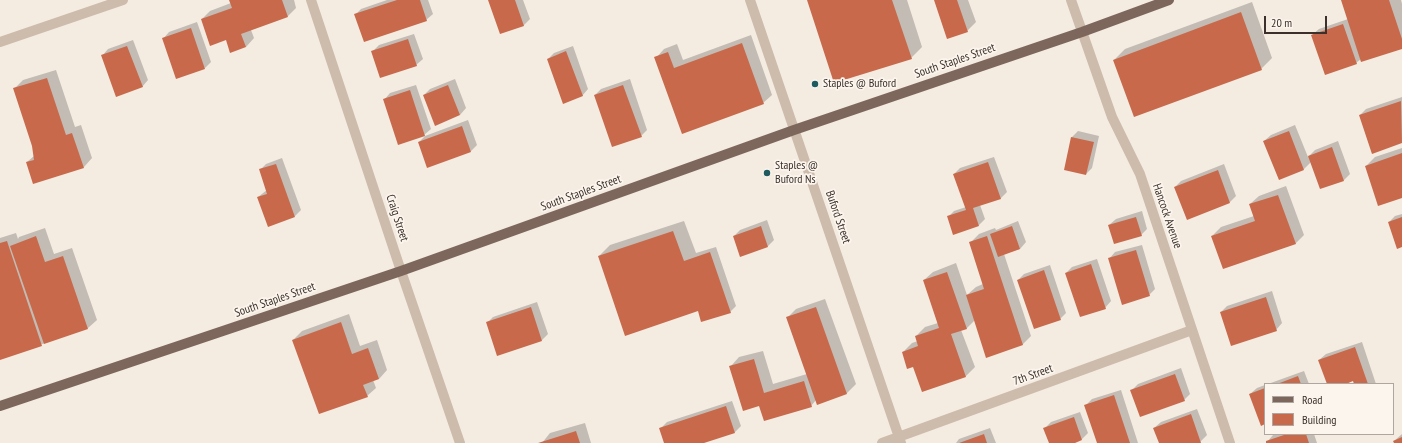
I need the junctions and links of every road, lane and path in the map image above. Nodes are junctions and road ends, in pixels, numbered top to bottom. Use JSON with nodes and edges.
{"nodes":[{"id":1,"x":123,"y":0,"type":"edge"},
{"id":2,"x":311,"y":0,"type":"edge"},
{"id":3,"x":750,"y":0,"type":"edge"},
{"id":4,"x":1071,"y":0,"type":"edge"},
{"id":5,"x":1169,"y":0,"type":"edge"},
{"id":6,"x":1082,"y":32,"type":"junction"},
{"id":7,"x":0,"y":42,"type":"edge"},
{"id":8,"x":794,"y":130,"type":"junction"},
{"id":9,"x":401,"y":271,"type":"junction"},
{"id":10,"x":1192,"y":330,"type":"junction"},
{"id":11,"x":0,"y":406,"type":"edge"},
{"id":12,"x":900,"y":440,"type":"edge"},
{"id":13,"x":460,"y":443,"type":"edge"},
{"id":14,"x":882,"y":443,"type":"edge"},
{"id":15,"x":1230,"y":443,"type":"edge"}],
"edges":[{"from":1,"to":7,"type":"street"},
{"from":2,"to":9,"type":"street","name":"Craig Street"},
{"from":3,"to":8,"type":"street","name":"Buford Street"},
{"from":4,"to":6,"type":"street","name":"Hancock Avenue"},
{"from":5,"to":6,"type":"main road","name":"South Staples Street"},
{"from":6,"to":8,"type":"main road","name":"South Staples Street"},
{"from":6,"to":10,"type":"street","name":"Hancock Avenue"},
{"from":8,"to":9,"type":"main road","name":"South Staples Street"},
{"from":8,"to":12,"type":"street","name":"Buford Street"},
{"from":9,"to":11,"type":"main road","name":"South Staples Street"},
{"from":9,"to":13,"type":"street","name":"Craig Street"},
{"from":10,"to":12,"type":"street","name":"7th Street"},
{"from":10,"to":15,"type":"street","name":"Hancock Avenue"},
{"from":12,"to":14,"type":"street","name":"7th Street"}]}
